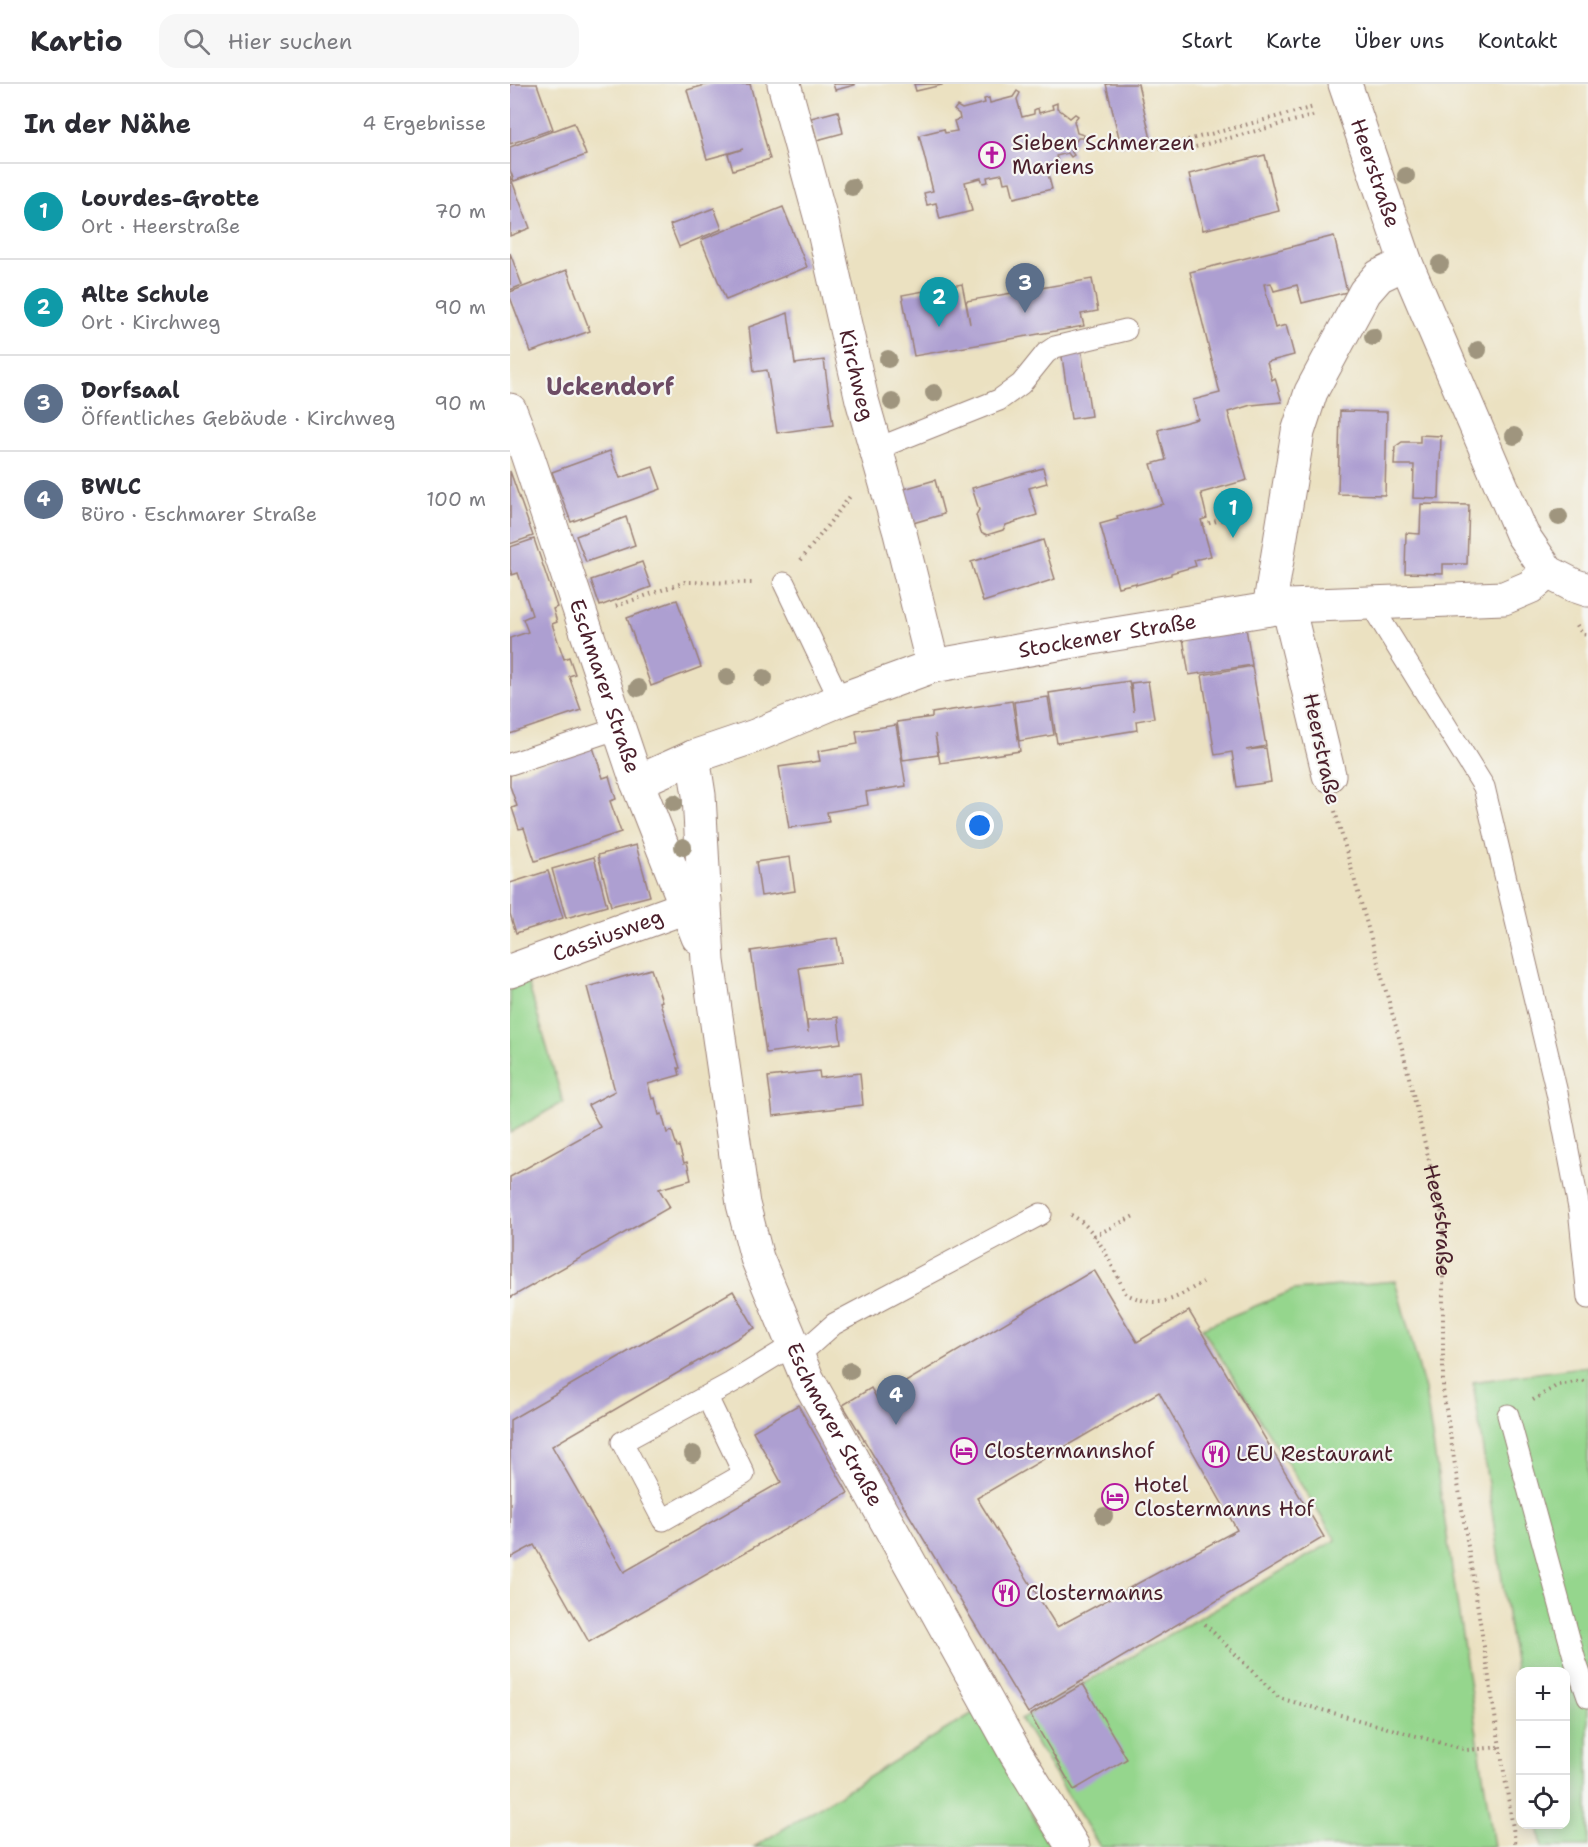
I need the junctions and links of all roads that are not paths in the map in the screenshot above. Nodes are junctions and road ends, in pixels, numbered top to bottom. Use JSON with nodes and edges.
{"nodes":[{"id":1,"x":784,"y":84,"type":"edge"},
{"id":2,"x":1348,"y":96,"type":"edge"},
{"id":3,"x":1406,"y":263,"type":"junction"},
{"id":4,"x":1126,"y":330,"type":"dead end"},
{"id":5,"x":510,"y":410,"type":"edge"},
{"id":6,"x":518,"y":454,"type":"edge"},
{"id":7,"x":880,"y":464,"type":"junction"},
{"id":8,"x":1548,"y":572,"type":"junction"},
{"id":9,"x":784,"y":583,"type":"road end"},
{"id":10,"x":1588,"y":590,"type":"edge"},
{"id":11,"x":1370,"y":603,"type":"junction"},
{"id":12,"x":1279,"y":608,"type":"junction"},
{"id":13,"x":933,"y":666,"type":"junction"},
{"id":14,"x":840,"y":700,"type":"junction"},
{"id":15,"x":619,"y":728,"type":"junction"},
{"id":16,"x":693,"y":758,"type":"junction"},
{"id":17,"x":510,"y":764,"type":"edge"},
{"id":18,"x":1329,"y":775,"type":"road end"},
{"id":19,"x":637,"y":782,"type":"junction"},
{"id":20,"x":695,"y":904,"type":"junction"},
{"id":21,"x":510,"y":971,"type":"edge"},
{"id":22,"x":1041,"y":1214,"type":"road end"},
{"id":23,"x":1588,"y":1298,"type":"edge"},
{"id":24,"x":796,"y":1350,"type":"junction"},
{"id":25,"x":707,"y":1397,"type":"junction"},
{"id":26,"x":1508,"y":1415,"type":"road end"},
{"id":27,"x":1588,"y":1697,"type":"edge"},
{"id":28,"x":1073,"y":1847,"type":"edge"}],
"edges":[{"from":1,"to":7,"type":"street","name":"Kirchweg"},
{"from":2,"to":3,"type":"street","name":"Heerstraße"},
{"from":3,"to":8,"type":"street","name":"Heerstraße"},
{"from":3,"to":12,"type":"street","name":"Heerstraße"},
{"from":4,"to":7,"type":"lane"},
{"from":5,"to":6,"type":"street","name":"Eschmarer Straße"},
{"from":6,"to":15,"type":"street","name":"Eschmarer Straße"},
{"from":7,"to":13,"type":"street","name":"Kirchweg"},
{"from":8,"to":10,"type":"street"},
{"from":8,"to":11,"type":"street","name":"Stockemer Straße"},
{"from":9,"to":14,"type":"lane"},
{"from":11,"to":12,"type":"street","name":"Stockemer Straße"},
{"from":11,"to":23,"type":"lane"},
{"from":12,"to":13,"type":"street","name":"Stockemer Straße"},
{"from":12,"to":18,"type":"street","name":"Heerstraße"},
{"from":13,"to":14,"type":"street","name":"Stockemer Straße"},
{"from":14,"to":16,"type":"street","name":"Stockemer Straße"},
{"from":15,"to":17,"type":"lane"},
{"from":15,"to":19,"type":"street","name":"Eschmarer Straße"},
{"from":16,"to":19,"type":"street","name":"Stockemer Straße"},
{"from":16,"to":20,"type":"street","name":"Eschmarer Straße"},
{"from":19,"to":20,"type":"street","name":"Eschmarer Straße"},
{"from":20,"to":21,"type":"street","name":"Cassiusweg"},
{"from":20,"to":24,"type":"street","name":"Eschmarer Straße"},
{"from":22,"to":24,"type":"lane"},
{"from":24,"to":25,"type":"lane"},
{"from":24,"to":28,"type":"street","name":"Eschmarer Straße"},
{"from":25,"to":25,"type":"lane"},
{"from":26,"to":27,"type":"lane"}]}
